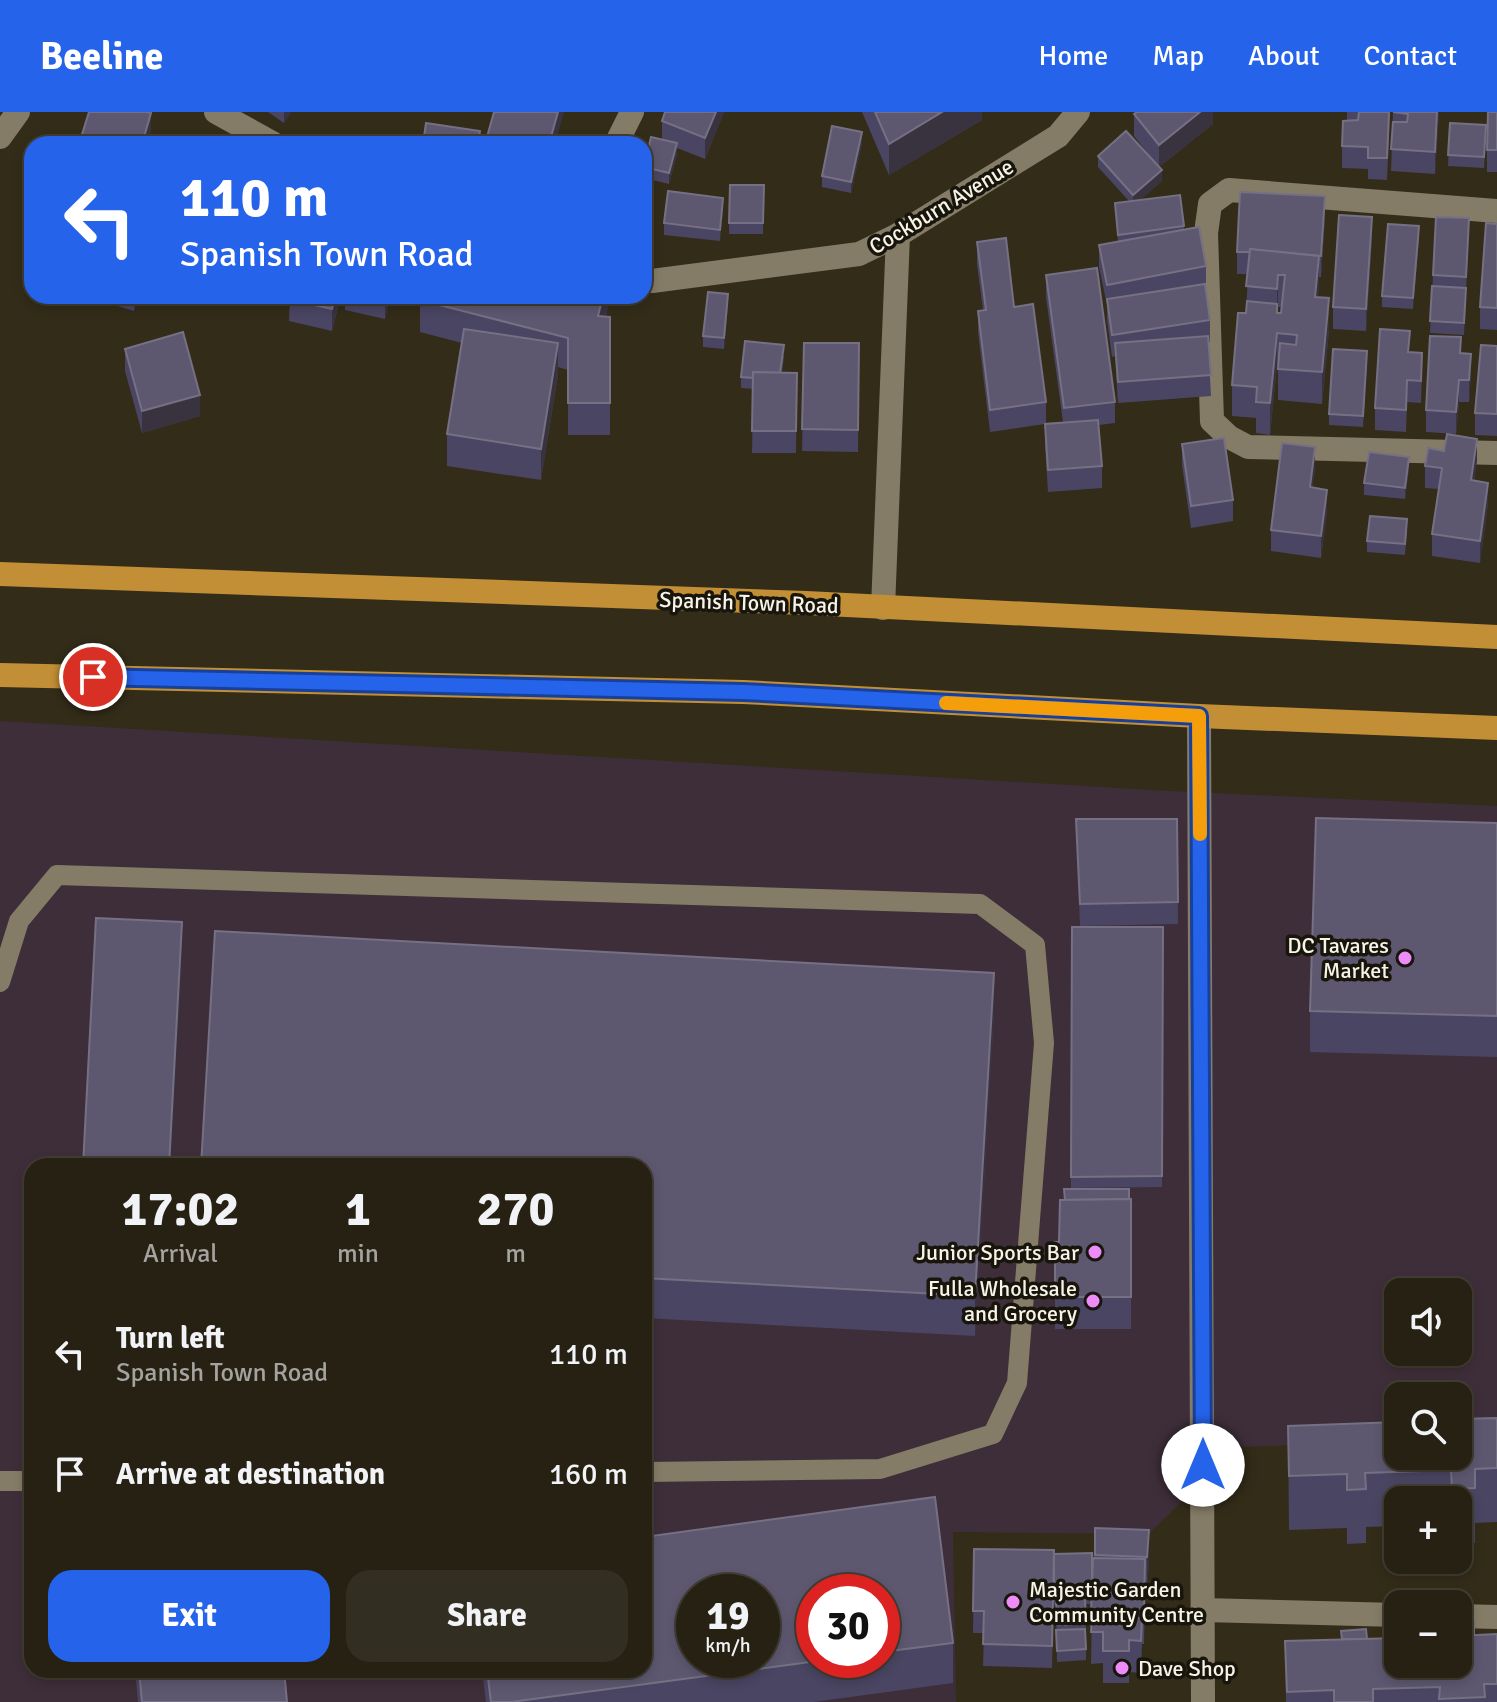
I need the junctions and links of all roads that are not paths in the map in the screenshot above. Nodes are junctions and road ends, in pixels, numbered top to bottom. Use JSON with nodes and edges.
{"nodes":[{"id":1,"x":18,"y":112,"type":"edge"},
{"id":2,"x":216,"y":112,"type":"edge"},
{"id":3,"x":632,"y":112,"type":"edge"},
{"id":4,"x":1078,"y":112,"type":"edge"},
{"id":5,"x":260,"y":136,"type":"edge"},
{"id":6,"x":620,"y":136,"type":"edge"},
{"id":7,"x":0,"y":137,"type":"edge"},
{"id":8,"x":1497,"y":211,"type":"edge"},
{"id":9,"x":898,"y":235,"type":"junction"},
{"id":10,"x":652,"y":281,"type":"edge"},
{"id":11,"x":1497,"y":453,"type":"edge"},
{"id":12,"x":0,"y":574,"type":"edge"},
{"id":13,"x":883,"y":608,"type":"junction"},
{"id":14,"x":1497,"y":637,"type":"edge"},
{"id":15,"x":0,"y":675,"type":"edge"},
{"id":16,"x":1199,"y":716,"type":"junction"},
{"id":17,"x":1497,"y":728,"type":"edge"},
{"id":18,"x":0,"y":982,"type":"edge"},
{"id":19,"x":652,"y":1472,"type":"edge"},
{"id":20,"x":0,"y":1481,"type":"edge"},
{"id":21,"x":24,"y":1481,"type":"edge"},
{"id":22,"x":1203,"y":1610,"type":"junction"},
{"id":23,"x":1384,"y":1615,"type":"edge"},
{"id":24,"x":1472,"y":1616,"type":"edge"},
{"id":25,"x":1497,"y":1617,"type":"edge"},
{"id":26,"x":1203,"y":1702,"type":"edge"}],
"edges":[{"from":1,"to":7,"type":"street"},
{"from":2,"to":5,"type":"street"},
{"from":3,"to":6,"type":"street"},
{"from":4,"to":9,"type":"street","name":"Cockburn Avenue"},
{"from":8,"to":11,"type":"street"},
{"from":9,"to":10,"type":"street","name":"Cockburn Avenue"},
{"from":9,"to":13,"type":"street"},
{"from":12,"to":13,"type":"highway","name":"Spanish Town Road"},
{"from":13,"to":14,"type":"highway","name":"Spanish Town Road"},
{"from":15,"to":16,"type":"highway"},
{"from":16,"to":17,"type":"highway"},
{"from":16,"to":22,"type":"street"},
{"from":18,"to":19,"type":"lane"},
{"from":20,"to":21,"type":"lane"},
{"from":22,"to":23,"type":"street"},
{"from":22,"to":26,"type":"street"},
{"from":24,"to":25,"type":"street"}]}
